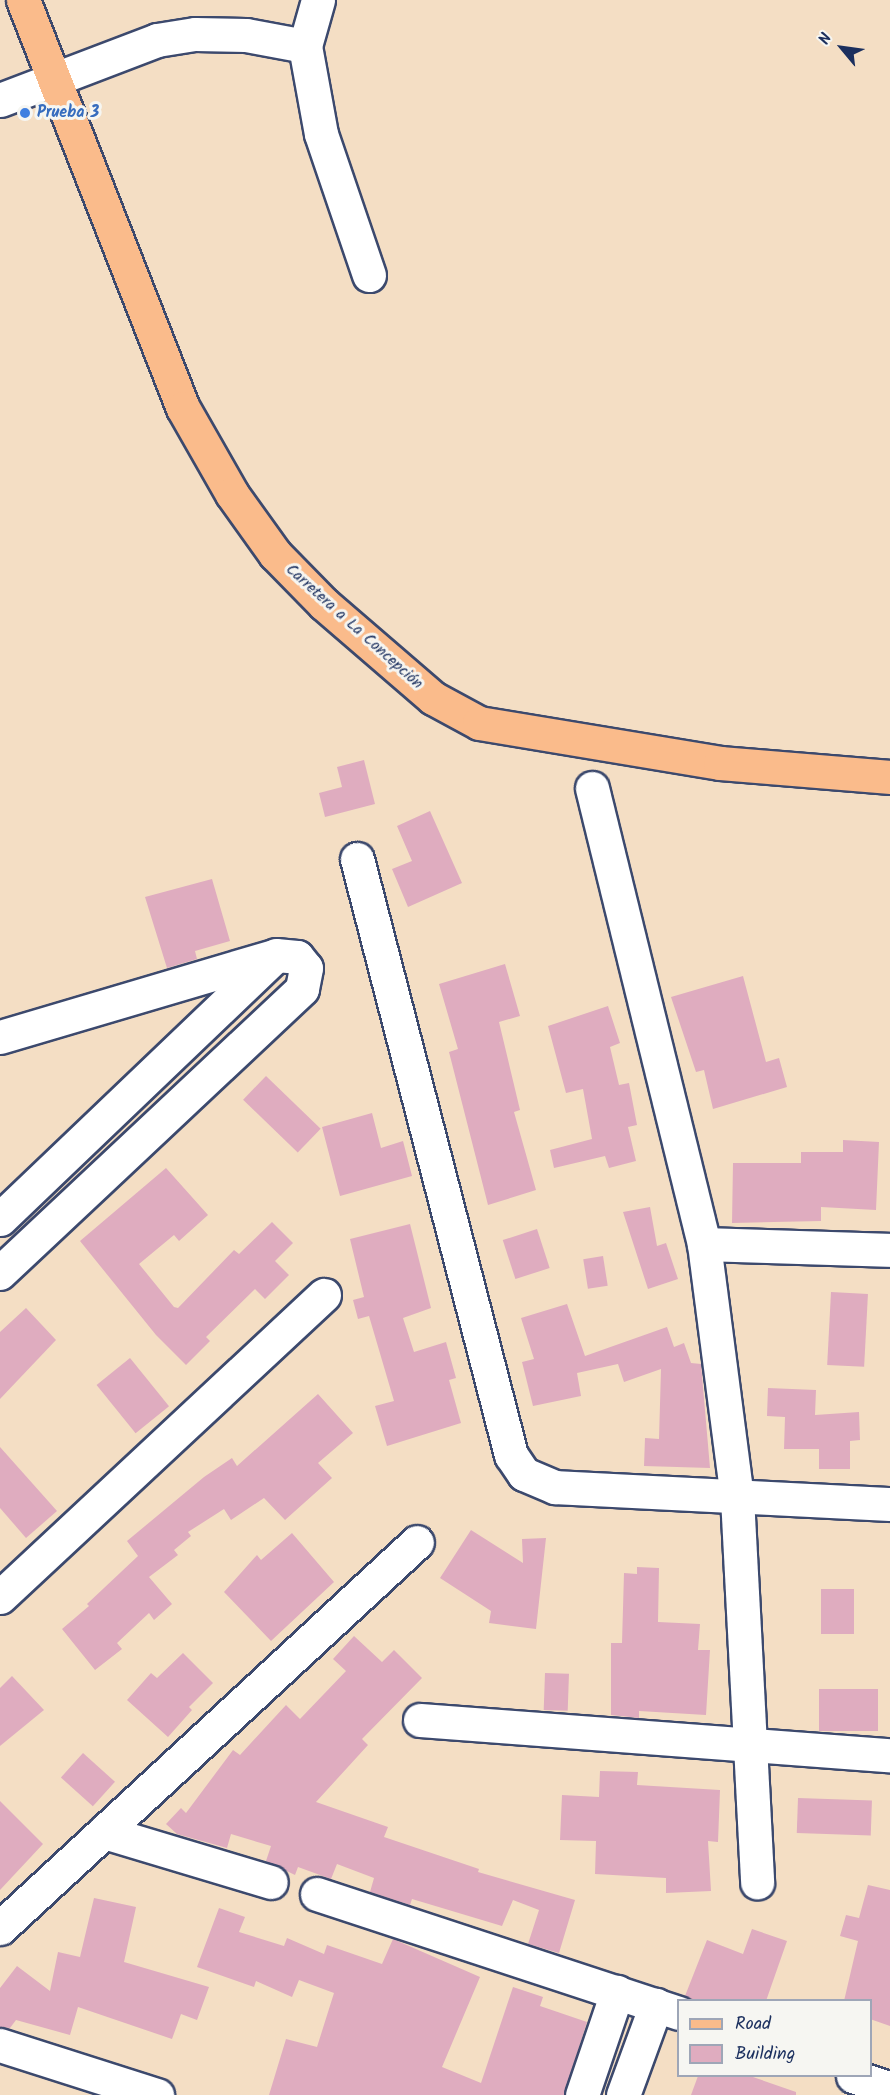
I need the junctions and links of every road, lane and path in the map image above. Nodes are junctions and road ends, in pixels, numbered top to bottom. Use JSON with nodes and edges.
{"nodes":[{"id":1,"x":23,"y":0,"type":"edge"},
{"id":2,"x":318,"y":0,"type":"edge"},
{"id":3,"x":305,"y":46,"type":"junction"},
{"id":4,"x":53,"y":82,"type":"junction"},
{"id":5,"x":0,"y":100,"type":"edge"},
{"id":6,"x":369,"y":275,"type":"dead end"},
{"id":7,"x":889,"y":776,"type":"edge"},
{"id":8,"x":592,"y":788,"type":"dead end"},
{"id":9,"x":357,"y":859,"type":"dead end"},
{"id":10,"x":276,"y":955,"type":"junction"},
{"id":11,"x":0,"y":1036,"type":"edge"},
{"id":12,"x":0,"y":1219,"type":"edge"},
{"id":13,"x":704,"y":1244,"type":"junction"},
{"id":14,"x":890,"y":1250,"type":"edge"},
{"id":15,"x":0,"y":1273,"type":"edge"},
{"id":16,"x":324,"y":1295,"type":"dead end"},
{"id":17,"x":737,"y":1497,"type":"junction"},
{"id":18,"x":890,"y":1504,"type":"edge"},
{"id":19,"x":417,"y":1542,"type":"dead end"},
{"id":20,"x":0,"y":1597,"type":"edge"},
{"id":21,"x":420,"y":1720,"type":"dead end"},
{"id":22,"x":751,"y":1743,"type":"junction"},
{"id":23,"x":890,"y":1755,"type":"edge"},
{"id":24,"x":104,"y":1832,"type":"junction"},
{"id":25,"x":271,"y":1882,"type":"dead end"},
{"id":26,"x":757,"y":1882,"type":"dead end"},
{"id":27,"x":317,"y":1894,"type":"dead end"},
{"id":28,"x":0,"y":1928,"type":"edge"},
{"id":29,"x":617,"y":1992,"type":"junction"},
{"id":30,"x":667,"y":2009,"type":"edge"},
{"id":31,"x":0,"y":2045,"type":"edge"},
{"id":32,"x":856,"y":2077,"type":"edge"},
{"id":33,"x":890,"y":2089,"type":"edge"},
{"id":34,"x":157,"y":2095,"type":"edge"},
{"id":35,"x":582,"y":2095,"type":"edge"},
{"id":36,"x":623,"y":2095,"type":"edge"}],
"edges":[{"from":1,"to":4,"type":"main road","name":"Carretera a La Concepción"},
{"from":2,"to":3,"type":"street"},
{"from":3,"to":4,"type":"street"},
{"from":3,"to":6,"type":"street"},
{"from":4,"to":5,"type":"street"},
{"from":4,"to":7,"type":"main road","name":"Carretera a La Concepción"},
{"from":8,"to":13,"type":"street"},
{"from":9,"to":17,"type":"street"},
{"from":10,"to":11,"type":"street"},
{"from":10,"to":12,"type":"street"},
{"from":10,"to":15,"type":"street"},
{"from":13,"to":14,"type":"street"},
{"from":13,"to":17,"type":"street"},
{"from":16,"to":20,"type":"street"},
{"from":17,"to":18,"type":"street"},
{"from":17,"to":22,"type":"street"},
{"from":19,"to":24,"type":"street"},
{"from":21,"to":22,"type":"street"},
{"from":22,"to":23,"type":"street"},
{"from":22,"to":26,"type":"street"},
{"from":24,"to":25,"type":"street"},
{"from":24,"to":28,"type":"street"},
{"from":27,"to":29,"type":"street"},
{"from":29,"to":30,"type":"street"},
{"from":29,"to":35,"type":"street"},
{"from":30,"to":36,"type":"street"},
{"from":31,"to":34,"type":"street"},
{"from":32,"to":33,"type":"street"}]}
